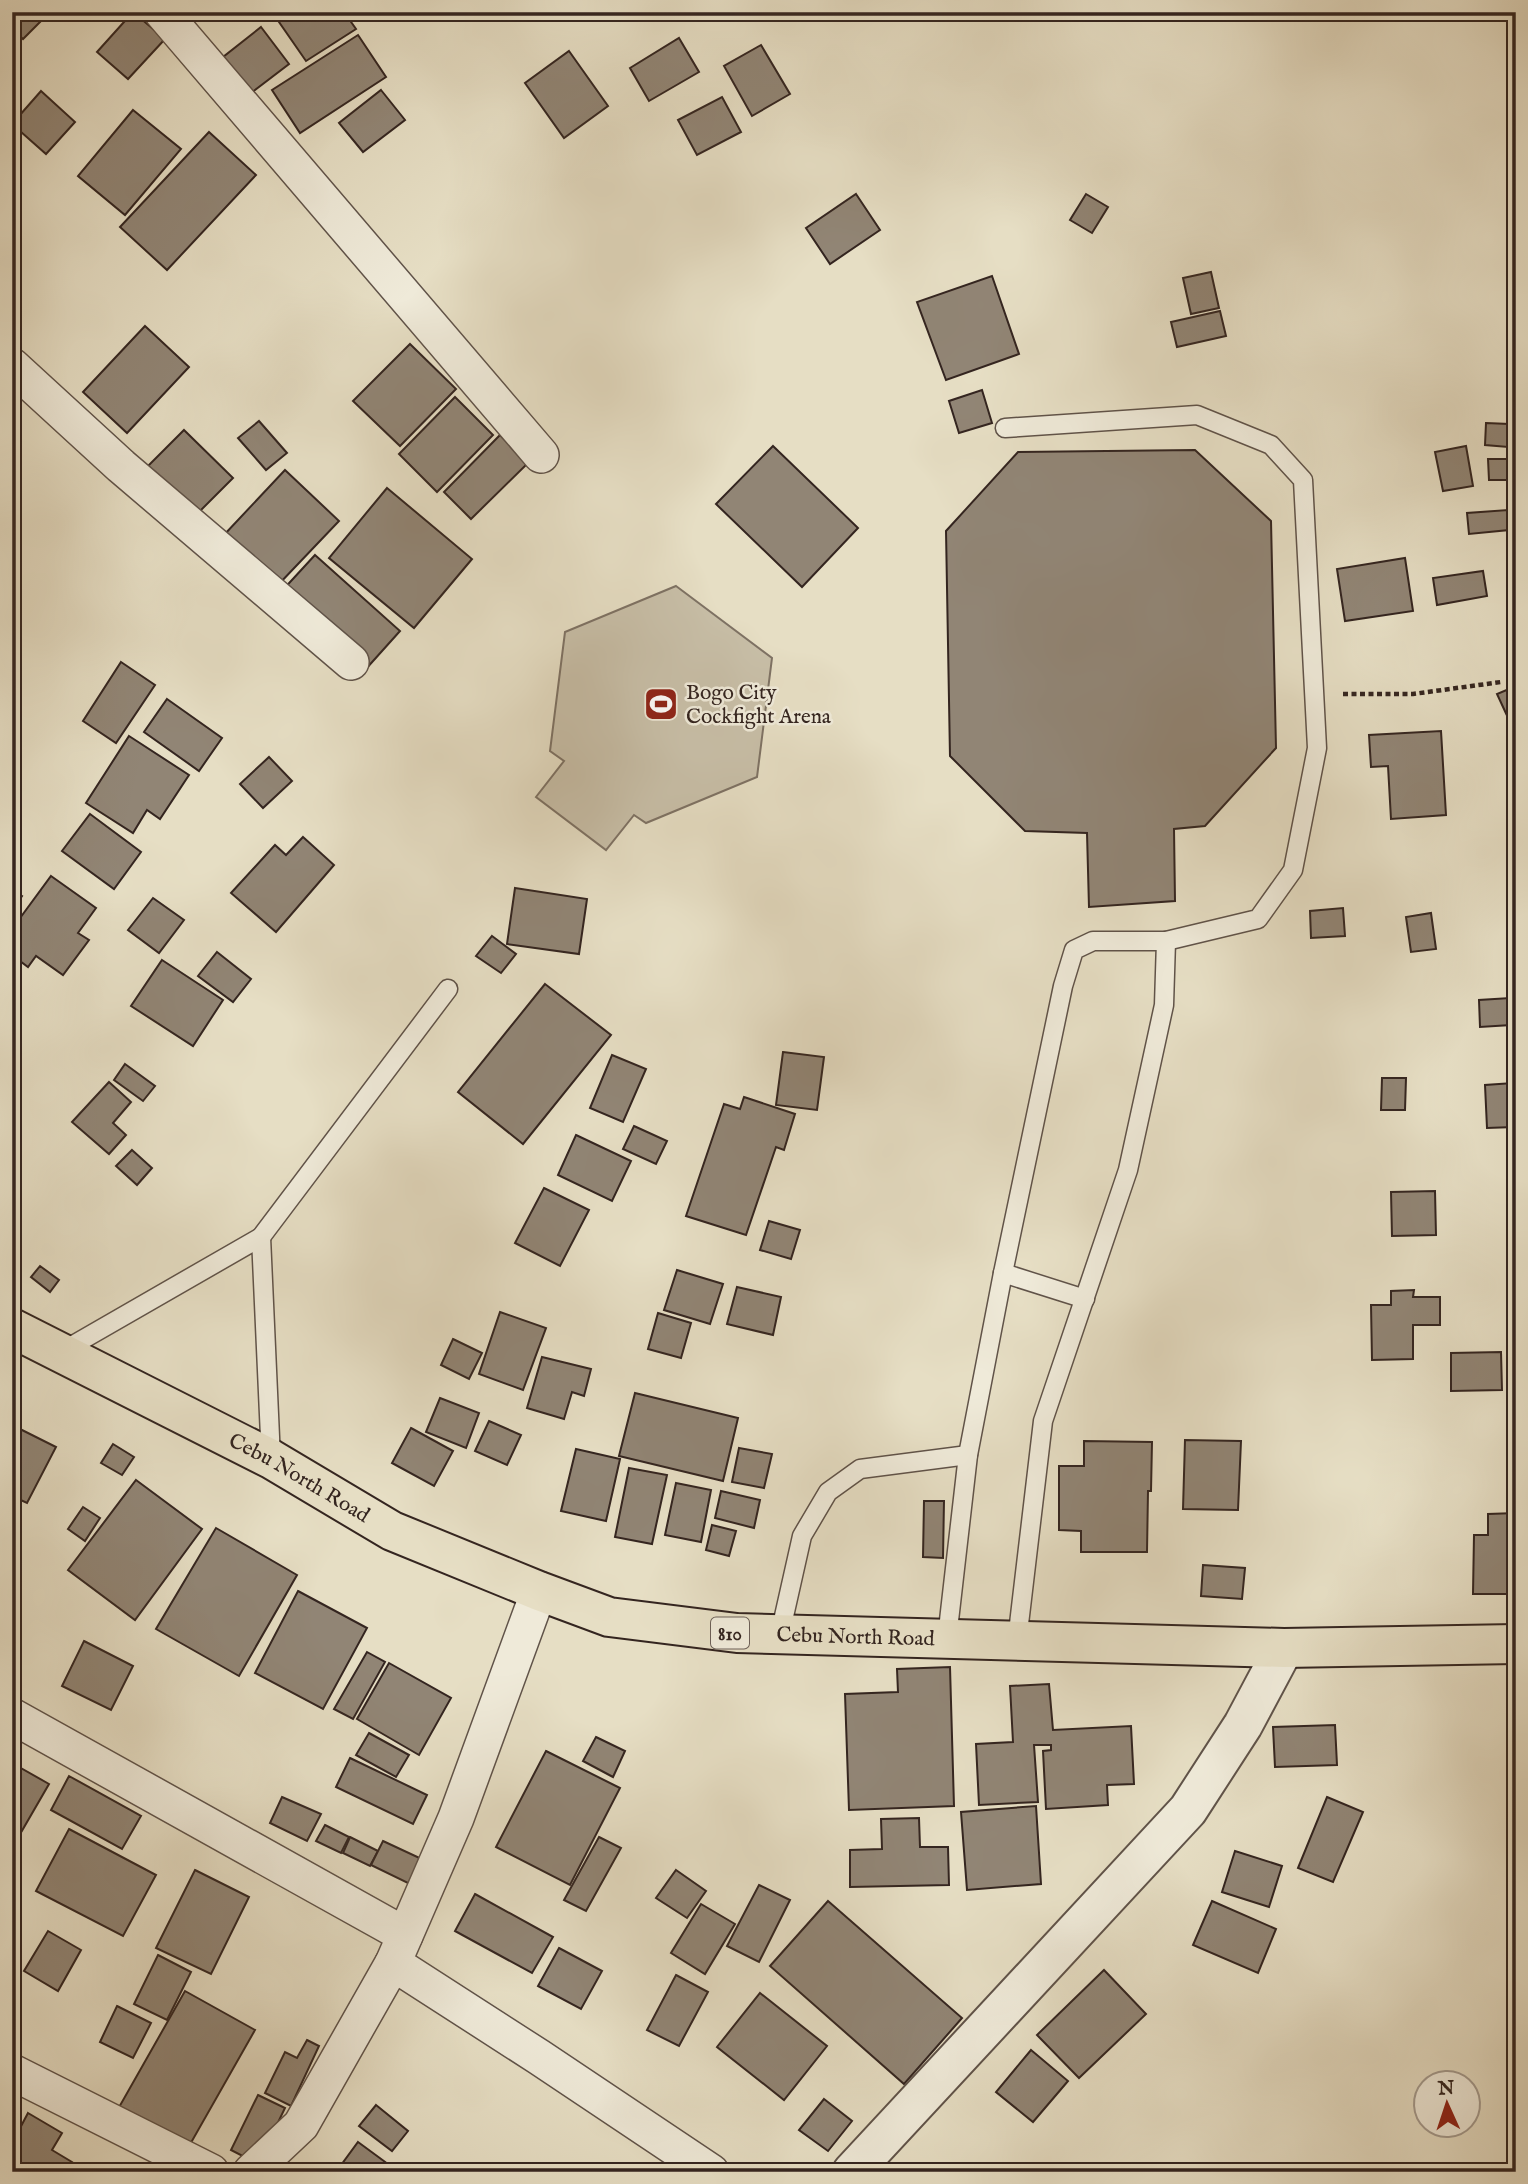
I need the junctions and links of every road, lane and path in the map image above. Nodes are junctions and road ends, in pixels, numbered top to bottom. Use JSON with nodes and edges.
{"nodes":[{"id":1,"x":162,"y":12,"type":"edge"},
{"id":2,"x":12,"y":366,"type":"edge"},
{"id":3,"x":1005,"y":428,"type":"dead end"},
{"id":4,"x":541,"y":455,"type":"dead end"},
{"id":5,"x":351,"y":662,"type":"dead end"},
{"id":6,"x":1502,"y":682,"type":"dead end"},
{"id":7,"x":1314,"y":694,"type":"junction"},
{"id":8,"x":1166,"y":940,"type":"junction"},
{"id":9,"x":448,"y":989,"type":"dead end"},
{"id":10,"x":261,"y":1237,"type":"junction"},
{"id":11,"x":1003,"y":1273,"type":"junction"},
{"id":12,"x":1085,"y":1299,"type":"junction"},
{"id":13,"x":12,"y":1328,"type":"edge"},
{"id":14,"x":59,"y":1353,"type":"junction"},
{"id":15,"x":968,"y":1455,"type":"junction"},
{"id":16,"x":271,"y":1459,"type":"junction"},
{"id":17,"x":539,"y":1591,"type":"junction"},
{"id":18,"x":780,"y":1634,"type":"junction"},
{"id":19,"x":947,"y":1638,"type":"junction"},
{"id":20,"x":1017,"y":1641,"type":"junction"},
{"id":21,"x":1516,"y":1644,"type":"edge"},
{"id":22,"x":1283,"y":1648,"type":"junction"},
{"id":23,"x":12,"y":1716,"type":"edge"},
{"id":24,"x":399,"y":1949,"type":"junction"},
{"id":25,"x":12,"y":2072,"type":"edge"},
{"id":26,"x":211,"y":2172,"type":"edge"},
{"id":27,"x":251,"y":2172,"type":"edge"},
{"id":28,"x":711,"y":2172,"type":"edge"},
{"id":29,"x":852,"y":2172,"type":"edge"}],
"edges":[{"from":1,"to":4,"type":"street"},
{"from":2,"to":5,"type":"street"},
{"from":3,"to":7,"type":"lane"},
{"from":6,"to":7,"type":"path"},
{"from":7,"to":8,"type":"lane"},
{"from":8,"to":11,"type":"lane"},
{"from":8,"to":12,"type":"lane"},
{"from":9,"to":10,"type":"lane"},
{"from":10,"to":14,"type":"lane"},
{"from":10,"to":16,"type":"lane"},
{"from":11,"to":12,"type":"lane"},
{"from":11,"to":15,"type":"lane"},
{"from":12,"to":20,"type":"lane"},
{"from":13,"to":14,"type":"highway","name":"Cebu North Road","number":"810"},
{"from":14,"to":16,"type":"highway","name":"Cebu North Road","number":"810"},
{"from":15,"to":18,"type":"lane"},
{"from":15,"to":19,"type":"lane"},
{"from":16,"to":17,"type":"highway","name":"Cebu North Road","number":"810"},
{"from":17,"to":18,"type":"highway","name":"Cebu North Road","number":"810"},
{"from":17,"to":24,"type":"street"},
{"from":18,"to":19,"type":"highway","name":"Cebu North Road","number":"810"},
{"from":19,"to":20,"type":"highway","name":"Cebu North Road","number":"810"},
{"from":20,"to":22,"type":"highway","name":"Cebu North Road","number":"810"},
{"from":21,"to":22,"type":"highway","name":"Cebu North Road","number":"810"},
{"from":22,"to":29,"type":"street"},
{"from":23,"to":24,"type":"street"},
{"from":24,"to":27,"type":"street"},
{"from":24,"to":28,"type":"street"},
{"from":25,"to":26,"type":"street"}]}
